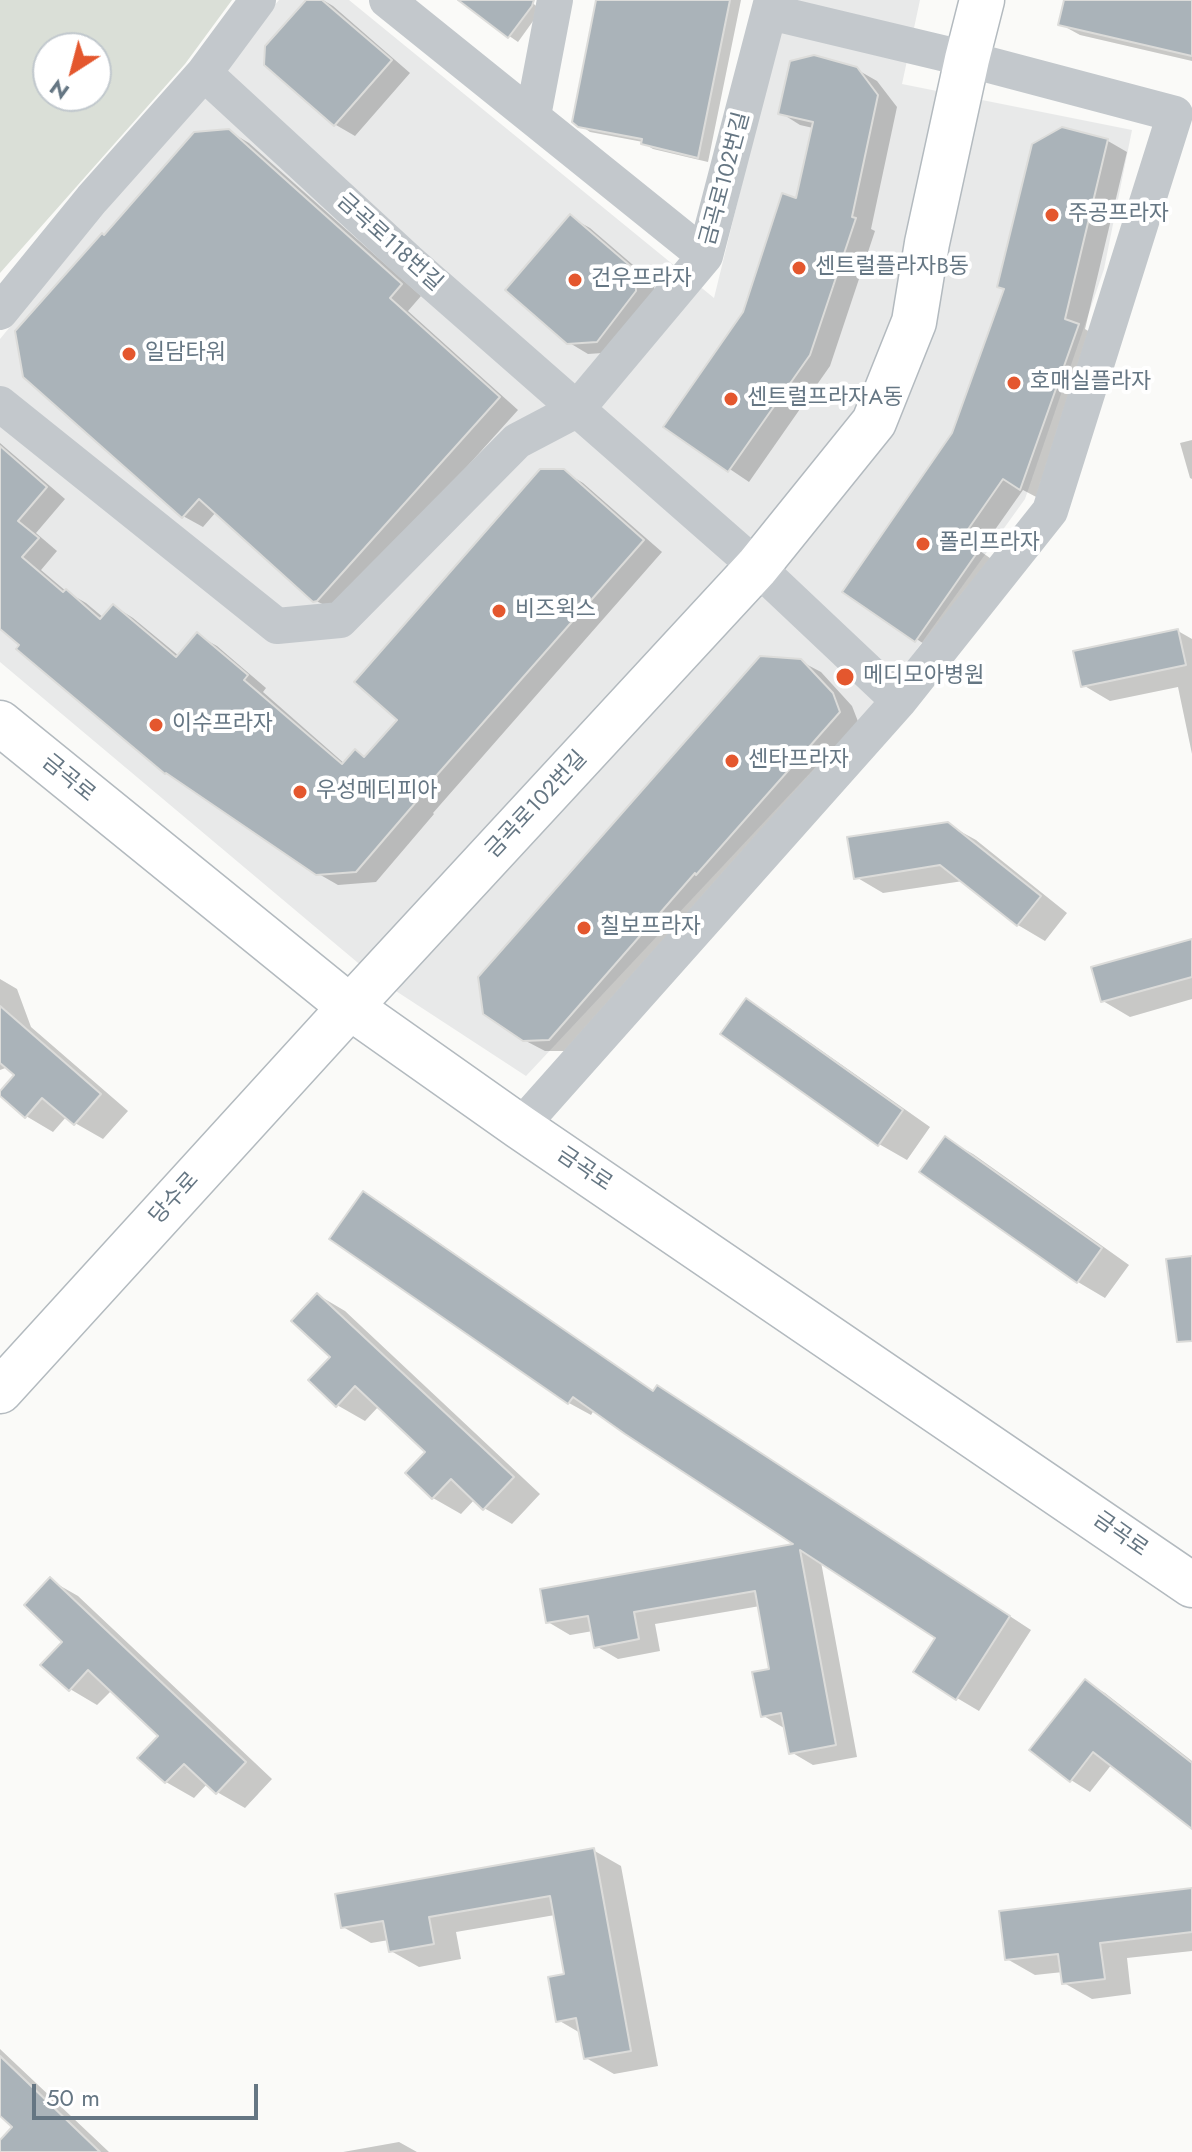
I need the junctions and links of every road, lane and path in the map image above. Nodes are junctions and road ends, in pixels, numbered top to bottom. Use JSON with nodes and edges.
{"nodes":[{"id":1,"x":258,"y":0,"type":"edge"},
{"id":2,"x":387,"y":0,"type":"edge"},
{"id":3,"x":555,"y":0,"type":"edge"},
{"id":4,"x":982,"y":0,"type":"edge"},
{"id":5,"x":771,"y":6,"type":"edge"},
{"id":6,"x":967,"y":59,"type":"junction"},
{"id":7,"x":204,"y":73,"type":"junction"},
{"id":8,"x":533,"y":116,"type":"junction"},
{"id":9,"x":705,"y":256,"type":"junction"},
{"id":10,"x":0,"y":312,"type":"edge"},
{"id":11,"x":0,"y":404,"type":"edge"},
{"id":12,"x":576,"y":410,"type":"junction"},
{"id":13,"x":757,"y":567,"type":"junction"},
{"id":14,"x":899,"y":701,"type":"junction"},
{"id":15,"x":0,"y":723,"type":"edge"},
{"id":16,"x":350,"y":1007,"type":"junction"},
{"id":17,"x":520,"y":1127,"type":"junction"},
{"id":18,"x":0,"y":1391,"type":"edge"},
{"id":19,"x":1192,"y":1585,"type":"edge"}],
"edges":[{"from":1,"to":7,"type":"street"},
{"from":2,"to":8,"type":"street"},
{"from":3,"to":8,"type":"street"},
{"from":4,"to":6,"type":"street","name":"금곡로102번길"},
{"from":5,"to":6,"type":"street","name":"금곡로102번길"},
{"from":5,"to":9,"type":"street","name":"금곡로102번길"},
{"from":6,"to":13,"type":"street","name":"금곡로102번길"},
{"from":6,"to":14,"type":"street"},
{"from":7,"to":10,"type":"street"},
{"from":7,"to":12,"type":"street","name":"금곡로118번길"},
{"from":8,"to":9,"type":"street"},
{"from":9,"to":12,"type":"street","name":"금곡로102번길"},
{"from":11,"to":12,"type":"street"},
{"from":12,"to":13,"type":"street"},
{"from":13,"to":14,"type":"street"},
{"from":13,"to":16,"type":"street","name":"금곡로102번길"},
{"from":14,"to":17,"type":"street"},
{"from":15,"to":16,"type":"street","name":"금곡로"},
{"from":16,"to":17,"type":"street","name":"금곡로"},
{"from":16,"to":18,"type":"street","name":"당수로"},
{"from":17,"to":19,"type":"street","name":"금곡로"}]}
